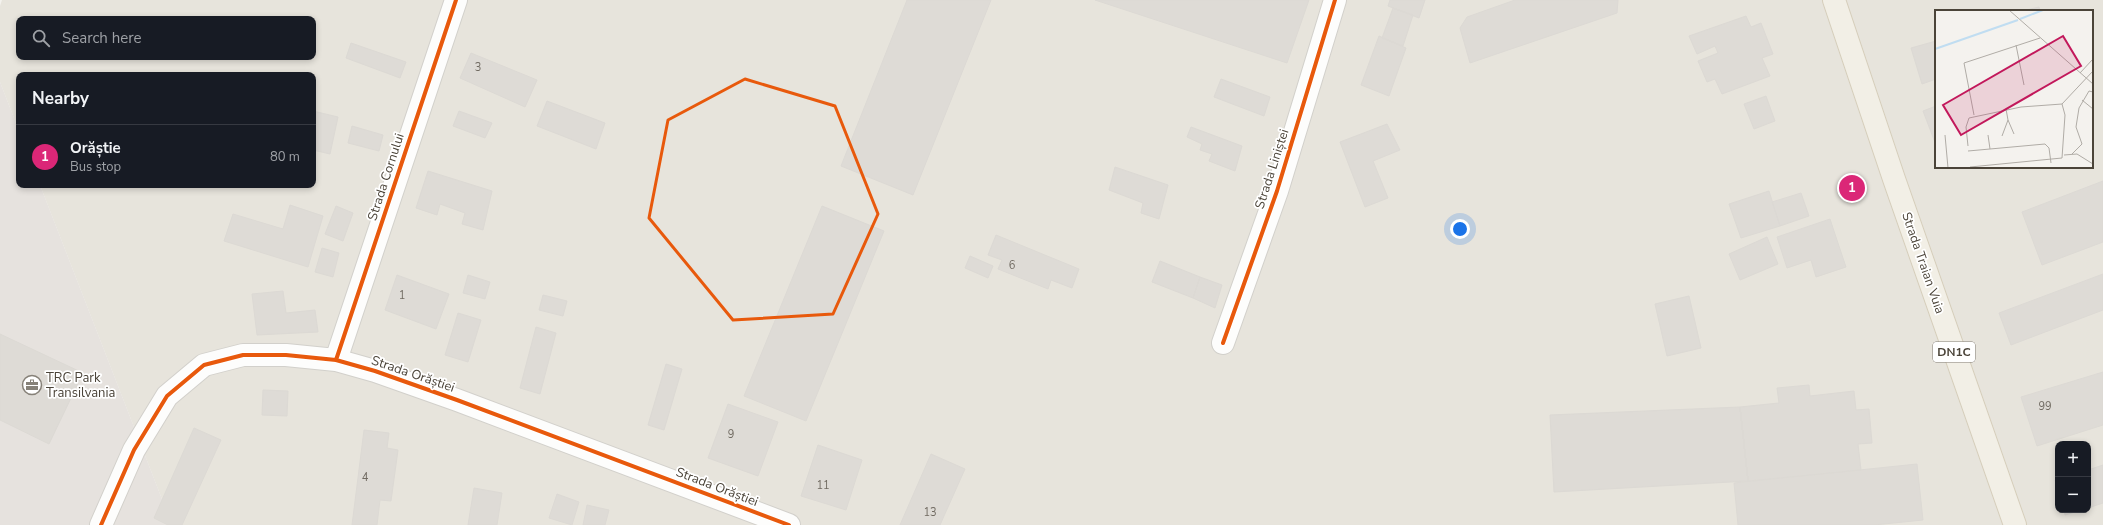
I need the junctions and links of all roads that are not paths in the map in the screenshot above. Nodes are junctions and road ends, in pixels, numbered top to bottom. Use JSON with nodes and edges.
{"nodes":[{"id":1,"x":456,"y":0,"type":"edge"},
{"id":2,"x":1335,"y":0,"type":"edge"},
{"id":3,"x":1834,"y":0,"type":"edge"},
{"id":4,"x":1223,"y":343,"type":"dead end"},
{"id":5,"x":336,"y":360,"type":"junction"},
{"id":6,"x":101,"y":525,"type":"edge"},
{"id":7,"x":789,"y":525,"type":"edge"},
{"id":8,"x":2015,"y":525,"type":"edge"}],
"edges":[{"from":1,"to":5,"type":"street","name":"Strada Cornului"},
{"from":2,"to":4,"type":"street","name":"Strada Liniștei"},
{"from":3,"to":8,"type":"main road","name":"Strada Traian Vuia","number":"DN1C"},
{"from":5,"to":6,"type":"street","name":"Strada Orăștiei"},
{"from":5,"to":7,"type":"street","name":"Strada Orăștiei"}]}
